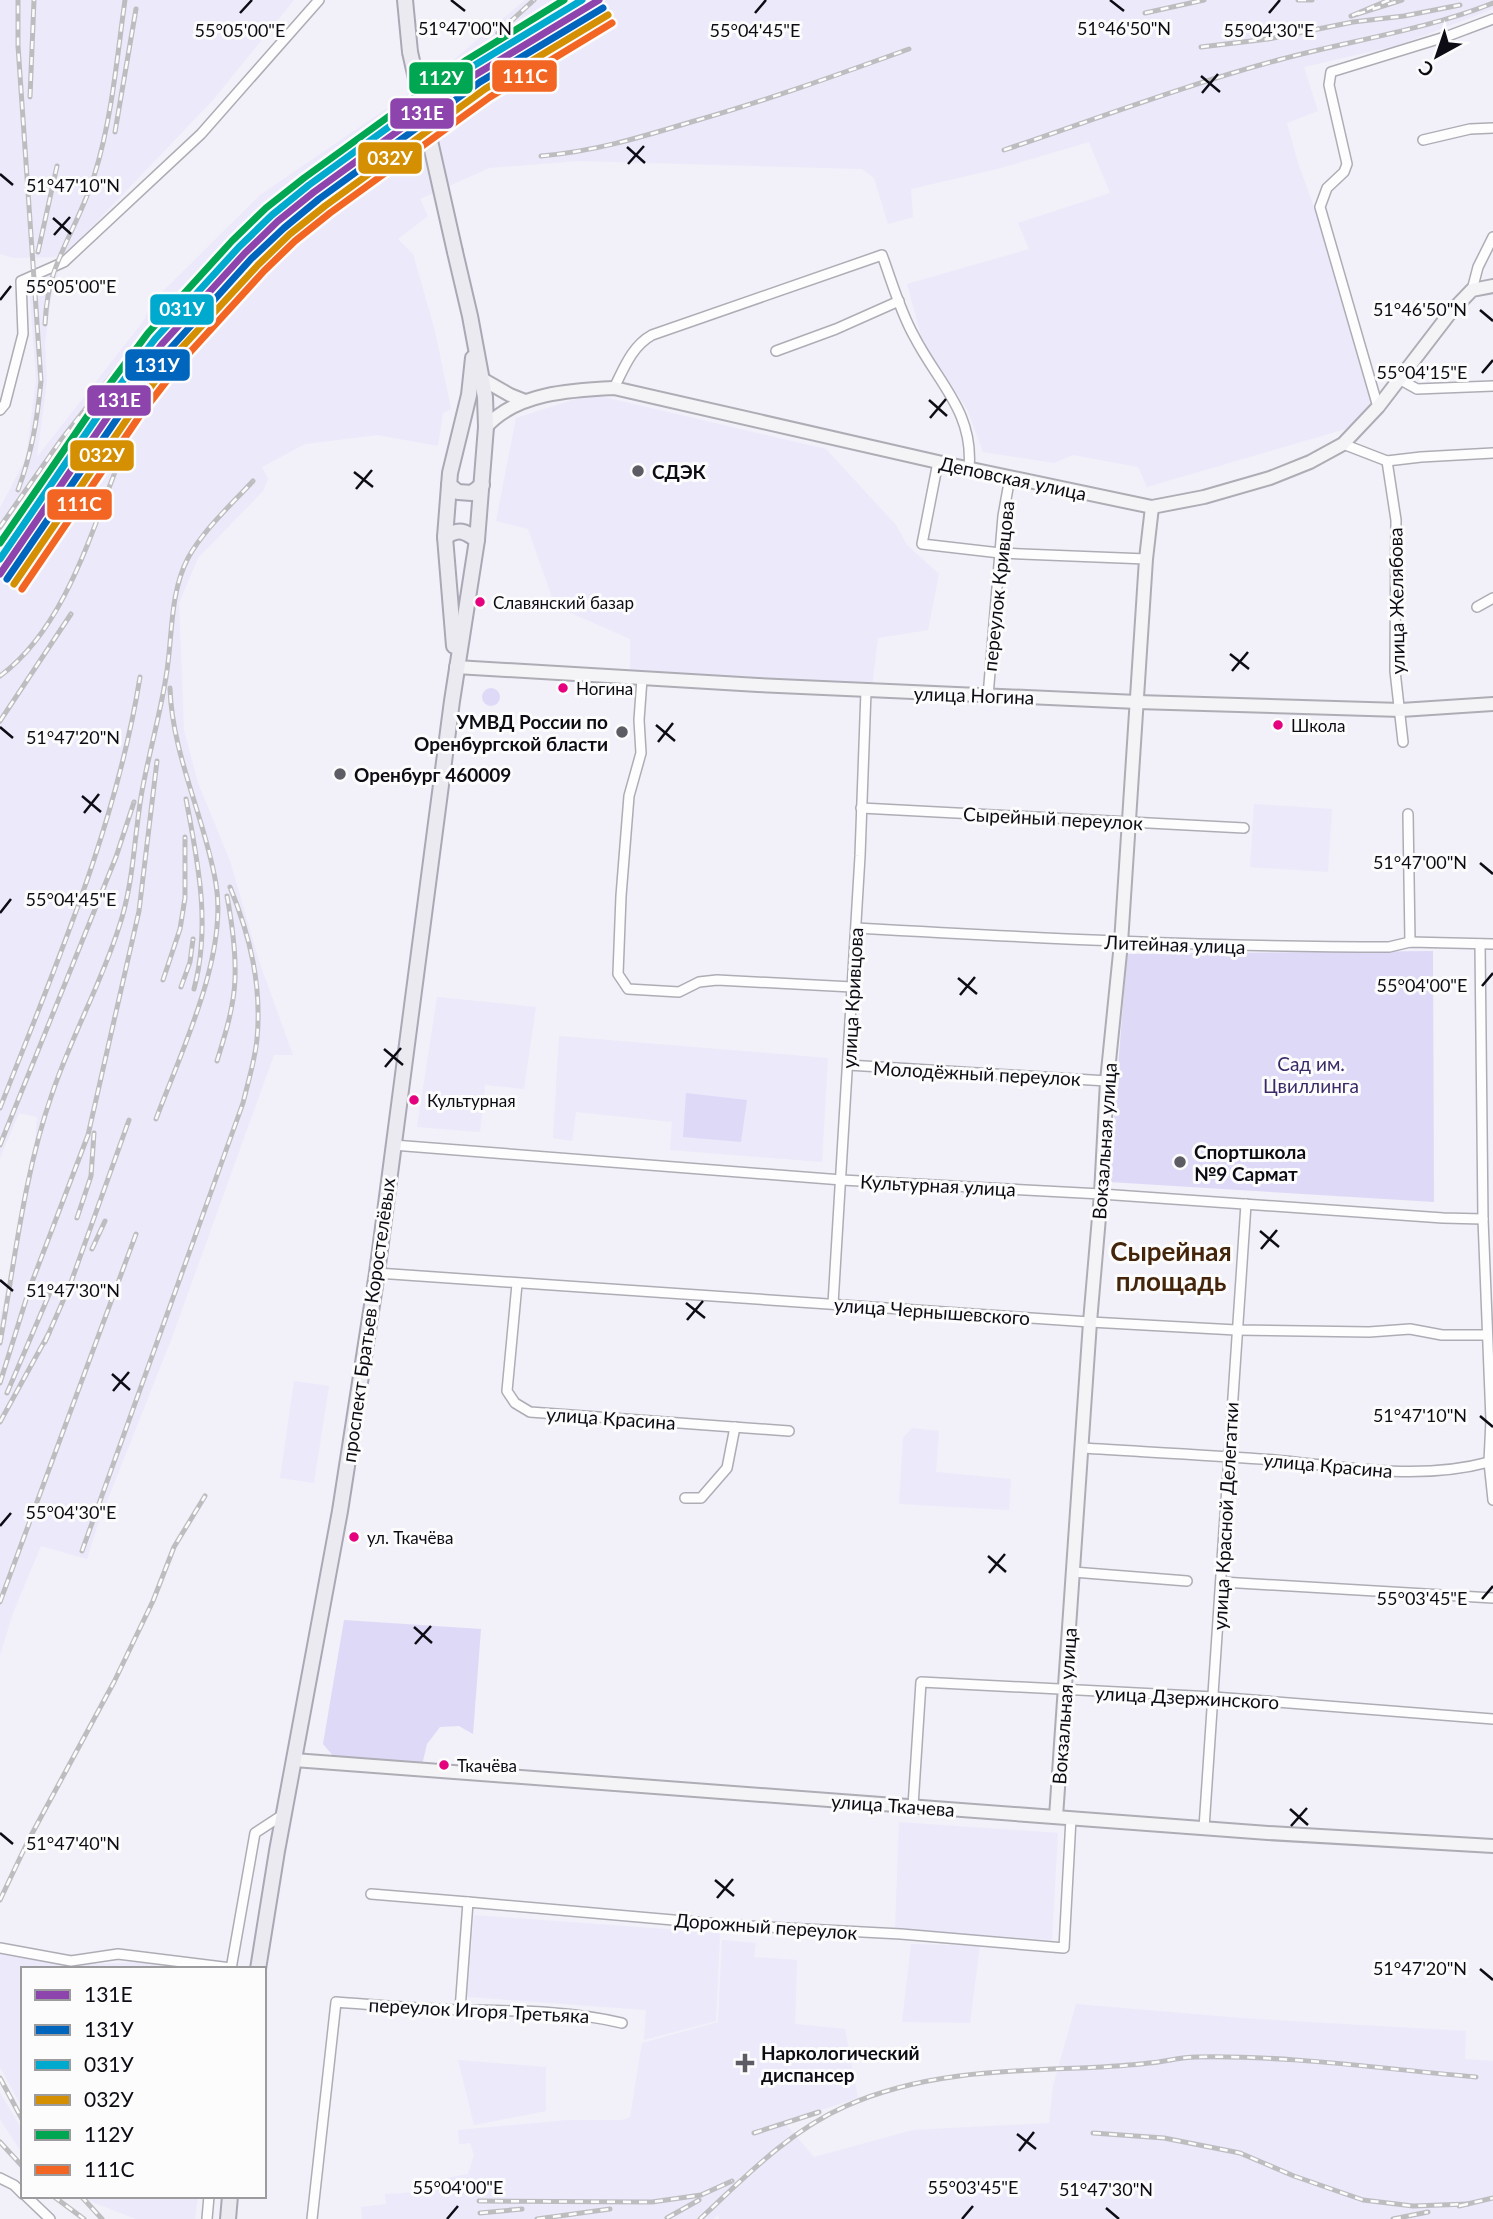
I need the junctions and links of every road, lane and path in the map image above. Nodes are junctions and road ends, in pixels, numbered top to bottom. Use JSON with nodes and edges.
{"nodes":[{"id":1,"x":319,"y":0,"type":"edge"},
{"id":2,"x":405,"y":0,"type":"edge"},
{"id":3,"x":1493,"y":19,"type":"edge"},
{"id":4,"x":1493,"y":128,"type":"edge"},
{"id":5,"x":1423,"y":140,"type":"dead end"},
{"id":6,"x":1493,"y":237,"type":"edge"},
{"id":7,"x":1493,"y":286,"type":"edge"},
{"id":8,"x":1472,"y":290,"type":"junction"},
{"id":9,"x":899,"y":300,"type":"junction"},
{"id":10,"x":475,"y":346,"type":"junction"},
{"id":11,"x":776,"y":351,"type":"dead end"},
{"id":12,"x":482,"y":379,"type":"junction"},
{"id":13,"x":1399,"y":379,"type":"junction"},
{"id":14,"x":1493,"y":386,"type":"edge"},
{"id":15,"x":614,"y":388,"type":"junction"},
{"id":16,"x":525,"y":401,"type":"junction"},
{"id":17,"x":1378,"y":407,"type":"junction"},
{"id":18,"x":0,"y":410,"type":"edge"},
{"id":19,"x":486,"y":427,"type":"junction"},
{"id":20,"x":1343,"y":444,"type":"junction"},
{"id":21,"x":1493,"y":453,"type":"edge"},
{"id":22,"x":1387,"y":461,"type":"junction"},
{"id":23,"x":938,"y":462,"type":"junction"},
{"id":24,"x":969,"y":468,"type":"junction"},
{"id":25,"x":1010,"y":477,"type":"junction"},
{"id":26,"x":449,"y":485,"type":"junction"},
{"id":27,"x":482,"y":485,"type":"junction"},
{"id":28,"x":1152,"y":507,"type":"junction"},
{"id":29,"x":445,"y":537,"type":"junction"},
{"id":30,"x":477,"y":540,"type":"junction"},
{"id":31,"x":1000,"y":552,"type":"junction"},
{"id":32,"x":1146,"y":559,"type":"junction"},
{"id":33,"x":1493,"y":598,"type":"edge"},
{"id":34,"x":1477,"y":607,"type":"dead end"},
{"id":35,"x":456,"y":667,"type":"junction"},
{"id":36,"x":642,"y":679,"type":"junction"},
{"id":37,"x":866,"y":691,"type":"junction"},
{"id":38,"x":988,"y":696,"type":"junction"},
{"id":39,"x":1136,"y":702,"type":"junction"},
{"id":40,"x":1493,"y":704,"type":"edge"},
{"id":41,"x":1401,"y":710,"type":"junction"},
{"id":42,"x":1403,"y":742,"type":"dead end"},
{"id":43,"x":861,"y":808,"type":"junction"},
{"id":44,"x":1408,"y":814,"type":"dead end"},
{"id":45,"x":1128,"y":822,"type":"junction"},
{"id":46,"x":1244,"y":828,"type":"dead end"},
{"id":47,"x":856,"y":928,"type":"junction"},
{"id":48,"x":1410,"y":942,"type":"junction"},
{"id":49,"x":1121,"y":943,"type":"junction"},
{"id":50,"x":1480,"y":944,"type":"junction"},
{"id":51,"x":1493,"y":944,"type":"edge"},
{"id":52,"x":852,"y":987,"type":"junction"},
{"id":53,"x":848,"y":1066,"type":"junction"},
{"id":54,"x":1107,"y":1081,"type":"junction"},
{"id":55,"x":393,"y":1145,"type":"junction"},
{"id":56,"x":842,"y":1180,"type":"junction"},
{"id":57,"x":1101,"y":1194,"type":"junction"},
{"id":58,"x":1246,"y":1204,"type":"junction"},
{"id":59,"x":1483,"y":1219,"type":"junction"},
{"id":60,"x":377,"y":1273,"type":"junction"},
{"id":61,"x":517,"y":1284,"type":"junction"},
{"id":62,"x":833,"y":1304,"type":"junction"},
{"id":63,"x":1090,"y":1322,"type":"junction"},
{"id":64,"x":1236,"y":1330,"type":"junction"},
{"id":65,"x":1487,"y":1335,"type":"junction"},
{"id":66,"x":1492,"y":1420,"type":"edge"},
{"id":67,"x":735,"y":1427,"type":"junction"},
{"id":68,"x":789,"y":1431,"type":"dead end"},
{"id":69,"x":1082,"y":1448,"type":"junction"},
{"id":70,"x":1228,"y":1456,"type":"junction"},
{"id":71,"x":1489,"y":1462,"type":"junction"},
{"id":72,"x":685,"y":1498,"type":"dead end"},
{"id":73,"x":1493,"y":1500,"type":"edge"},
{"id":74,"x":1073,"y":1572,"type":"junction"},
{"id":75,"x":1187,"y":1581,"type":"dead end"},
{"id":76,"x":1222,"y":1582,"type":"junction"},
{"id":77,"x":1493,"y":1598,"type":"edge"},
{"id":78,"x":1064,"y":1690,"type":"junction"},
{"id":79,"x":1213,"y":1697,"type":"junction"},
{"id":80,"x":1493,"y":1719,"type":"edge"},
{"id":81,"x":294,"y":1760,"type":"junction"},
{"id":82,"x":913,"y":1806,"type":"junction"},
{"id":83,"x":284,"y":1814,"type":"junction"},
{"id":84,"x":1056,"y":1817,"type":"junction"},
{"id":85,"x":1071,"y":1818,"type":"junction"},
{"id":86,"x":1204,"y":1828,"type":"junction"},
{"id":87,"x":1493,"y":1846,"type":"edge"},
{"id":88,"x":371,"y":1894,"type":"dead end"},
{"id":89,"x":468,"y":1902,"type":"junction"},
{"id":90,"x":0,"y":1948,"type":"edge"},
{"id":91,"x":224,"y":1967,"type":"edge"},
{"id":92,"x":231,"y":1967,"type":"edge"},
{"id":93,"x":258,"y":1967,"type":"edge"},
{"id":94,"x":460,"y":2010,"type":"junction"},
{"id":95,"x":622,"y":2023,"type":"dead end"},
{"id":96,"x":0,"y":2178,"type":"edge"},
{"id":97,"x":21,"y":2192,"type":"edge"},
{"id":98,"x":27,"y":2198,"type":"edge"},
{"id":99,"x":209,"y":2198,"type":"edge"},
{"id":100,"x":230,"y":2198,"type":"edge"},
{"id":101,"x":50,"y":2219,"type":"edge"},
{"id":102,"x":206,"y":2219,"type":"edge"},
{"id":103,"x":228,"y":2219,"type":"edge"},
{"id":104,"x":312,"y":2219,"type":"edge"}],
"edges":[{"from":1,"to":18,"type":"street"},
{"from":2,"to":10,"type":"main road","name":"проспект Братьев Коростелёвых","bridge":true},
{"from":3,"to":17,"type":"street"},
{"from":4,"to":5,"type":"street"},
{"from":6,"to":8,"type":"street"},
{"from":7,"to":8,"type":"street"},
{"from":8,"to":13,"type":"street","name":"Деповская улица"},
{"from":9,"to":11,"type":"street"},
{"from":9,"to":15,"type":"street"},
{"from":9,"to":24,"type":"street"},
{"from":10,"to":12,"type":"main road","name":"проспект Братьев Коростелёвых"},
{"from":10,"to":26,"type":"main road","name":"проспект Братьев Коростелёвых"},
{"from":12,"to":16,"type":"street"},
{"from":12,"to":19,"type":"main road","name":"проспект Братьев Коростелёвых"},
{"from":13,"to":14,"type":"street"},
{"from":13,"to":17,"type":"street","name":"Деповская улица"},
{"from":15,"to":16,"type":"street","name":"Деповская улица"},
{"from":15,"to":23,"type":"street","name":"Деповская улица"},
{"from":16,"to":19,"type":"street","name":"Деповская улица"},
{"from":17,"to":20,"type":"street","name":"Деповская улица"},
{"from":19,"to":27,"type":"main road","name":"проспект Братьев Коростелёвых"},
{"from":20,"to":22,"type":"street"},
{"from":20,"to":28,"type":"street","name":"Деповская улица"},
{"from":21,"to":22,"type":"street"},
{"from":22,"to":41,"type":"street","name":"улица Желябова"},
{"from":23,"to":24,"type":"street","name":"Деповская улица"},
{"from":23,"to":31,"type":"street"},
{"from":24,"to":25,"type":"street","name":"Деповская улица"},
{"from":25,"to":28,"type":"street","name":"Деповская улица"},
{"from":25,"to":31,"type":"street","name":"переулок Кривцова"},
{"from":26,"to":27,"type":"main road"},
{"from":26,"to":29,"type":"main road","name":"проспект Братьев Коростелёвых"},
{"from":27,"to":30,"type":"main road","name":"проспект Братьев Коростелёвых"},
{"from":28,"to":32,"type":"street","name":"Вокзальная улица"},
{"from":29,"to":30,"type":"main road"},
{"from":29,"to":35,"type":"main road","name":"проспект Братьев Коростелёвых"},
{"from":30,"to":35,"type":"main road","name":"проспект Братьев Коростелёвых"},
{"from":31,"to":32,"type":"street"},
{"from":31,"to":38,"type":"street","name":"переулок Кривцова"},
{"from":32,"to":39,"type":"street","name":"Вокзальная улица"},
{"from":33,"to":34,"type":"street"},
{"from":35,"to":36,"type":"street","name":"улица Ногина"},
{"from":35,"to":55,"type":"main road","name":"проспект Братьев Коростелёвых"},
{"from":36,"to":37,"type":"street","name":"улица Ногина"},
{"from":36,"to":52,"type":"street"},
{"from":37,"to":38,"type":"street","name":"улица Ногина"},
{"from":37,"to":43,"type":"street","name":"улица Кривцова"},
{"from":38,"to":39,"type":"street","name":"улица Ногина"},
{"from":39,"to":41,"type":"street","name":"улица Ногина"},
{"from":39,"to":45,"type":"street","name":"Вокзальная улица"},
{"from":40,"to":41,"type":"street","name":"улица Ногина"},
{"from":41,"to":42,"type":"street","name":"улица Желябова"},
{"from":43,"to":45,"type":"street","name":"Сырейный переулок"},
{"from":43,"to":47,"type":"street","name":"улица Кривцова"},
{"from":44,"to":48,"type":"street"},
{"from":45,"to":46,"type":"street","name":"Сырейный переулок"},
{"from":45,"to":49,"type":"street","name":"Вокзальная улица"},
{"from":47,"to":49,"type":"street","name":"Литейная улица"},
{"from":47,"to":52,"type":"street","name":"улица Кривцова"},
{"from":48,"to":49,"type":"street","name":"Литейная улица"},
{"from":48,"to":50,"type":"street","name":"Литейная улица"},
{"from":49,"to":54,"type":"street","name":"Вокзальная улица"},
{"from":50,"to":51,"type":"street","name":"Литейная улица"},
{"from":50,"to":59,"type":"street"},
{"from":52,"to":53,"type":"street","name":"улица Кривцова"},
{"from":53,"to":54,"type":"street","name":"Молодёжный переулок"},
{"from":53,"to":56,"type":"street","name":"улица Кривцова"},
{"from":54,"to":57,"type":"street","name":"Вокзальная улица"},
{"from":55,"to":56,"type":"street","name":"Культурная улица"},
{"from":55,"to":60,"type":"main road","name":"проспект Братьев Коростелёвых"},
{"from":56,"to":57,"type":"street","name":"Культурная улица"},
{"from":56,"to":62,"type":"street","name":"улица Кривцова"},
{"from":57,"to":58,"type":"street","name":"Культурная улица"},
{"from":57,"to":63,"type":"street","name":"Вокзальная улица"},
{"from":58,"to":59,"type":"street","name":"Культурная улица"},
{"from":58,"to":64,"type":"street","name":"улица Красной Делегатки"},
{"from":59,"to":65,"type":"street"},
{"from":60,"to":61,"type":"street","name":"улица Чернышевского"},
{"from":60,"to":81,"type":"main road","name":"проспект Братьев Коростелёвых"},
{"from":61,"to":62,"type":"street","name":"улица Чернышевского"},
{"from":61,"to":67,"type":"street","name":"улица Красина"},
{"from":62,"to":63,"type":"street","name":"улица Чернышевского"},
{"from":63,"to":64,"type":"street","name":"улица Чернышевского"},
{"from":63,"to":69,"type":"street","name":"Вокзальная улица"},
{"from":64,"to":65,"type":"street","name":"улица Чернышевского"},
{"from":64,"to":70,"type":"street","name":"улица Красной Делегатки"},
{"from":65,"to":66,"type":"street"},
{"from":66,"to":71,"type":"street"},
{"from":67,"to":68,"type":"street","name":"улица Красина"},
{"from":67,"to":72,"type":"street"},
{"from":69,"to":70,"type":"street","name":"улица Красина"},
{"from":69,"to":74,"type":"street","name":"Вокзальная улица"},
{"from":70,"to":71,"type":"street","name":"улица Красина"},
{"from":70,"to":76,"type":"street","name":"улица Красной Делегатки"},
{"from":71,"to":73,"type":"street"},
{"from":74,"to":75,"type":"street"},
{"from":74,"to":78,"type":"street","name":"Вокзальная улица"},
{"from":76,"to":77,"type":"street"},
{"from":76,"to":79,"type":"street","name":"улица Красной Делегатки"},
{"from":78,"to":79,"type":"street","name":"улица Дзержинского"},
{"from":78,"to":82,"type":"street","name":"улица Дзержинского"},
{"from":78,"to":84,"type":"street","name":"Вокзальная улица"},
{"from":79,"to":80,"type":"street","name":"улица Дзержинского"},
{"from":79,"to":86,"type":"street","name":"улица Красной Делегатки"},
{"from":81,"to":82,"type":"street","name":"улица Ткачева"},
{"from":81,"to":83,"type":"main road","name":"проспект Братьев Коростелёвых"},
{"from":82,"to":84,"type":"street","name":"улица Ткачева"},
{"from":83,"to":92,"type":"street"},
{"from":83,"to":93,"type":"main road","name":"проспект Братьев Коростелёвых"},
{"from":84,"to":85,"type":"street","name":"улица Ткачева"},
{"from":85,"to":86,"type":"street","name":"улица Ткачева"},
{"from":85,"to":89,"type":"street","name":"Дорожный переулок"},
{"from":86,"to":87,"type":"street","name":"улица Ткачева"},
{"from":88,"to":89,"type":"street","name":"Дорожный переулок"},
{"from":89,"to":94,"type":"street"},
{"from":90,"to":91,"type":"street"},
{"from":94,"to":95,"type":"street","name":"переулок Игоря Третьяка"},
{"from":94,"to":104,"type":"street","name":"переулок Игоря Третьяка"},
{"from":96,"to":97,"type":"street"},
{"from":98,"to":101,"type":"street"},
{"from":99,"to":102,"type":"street"},
{"from":100,"to":103,"type":"main road"}]}
